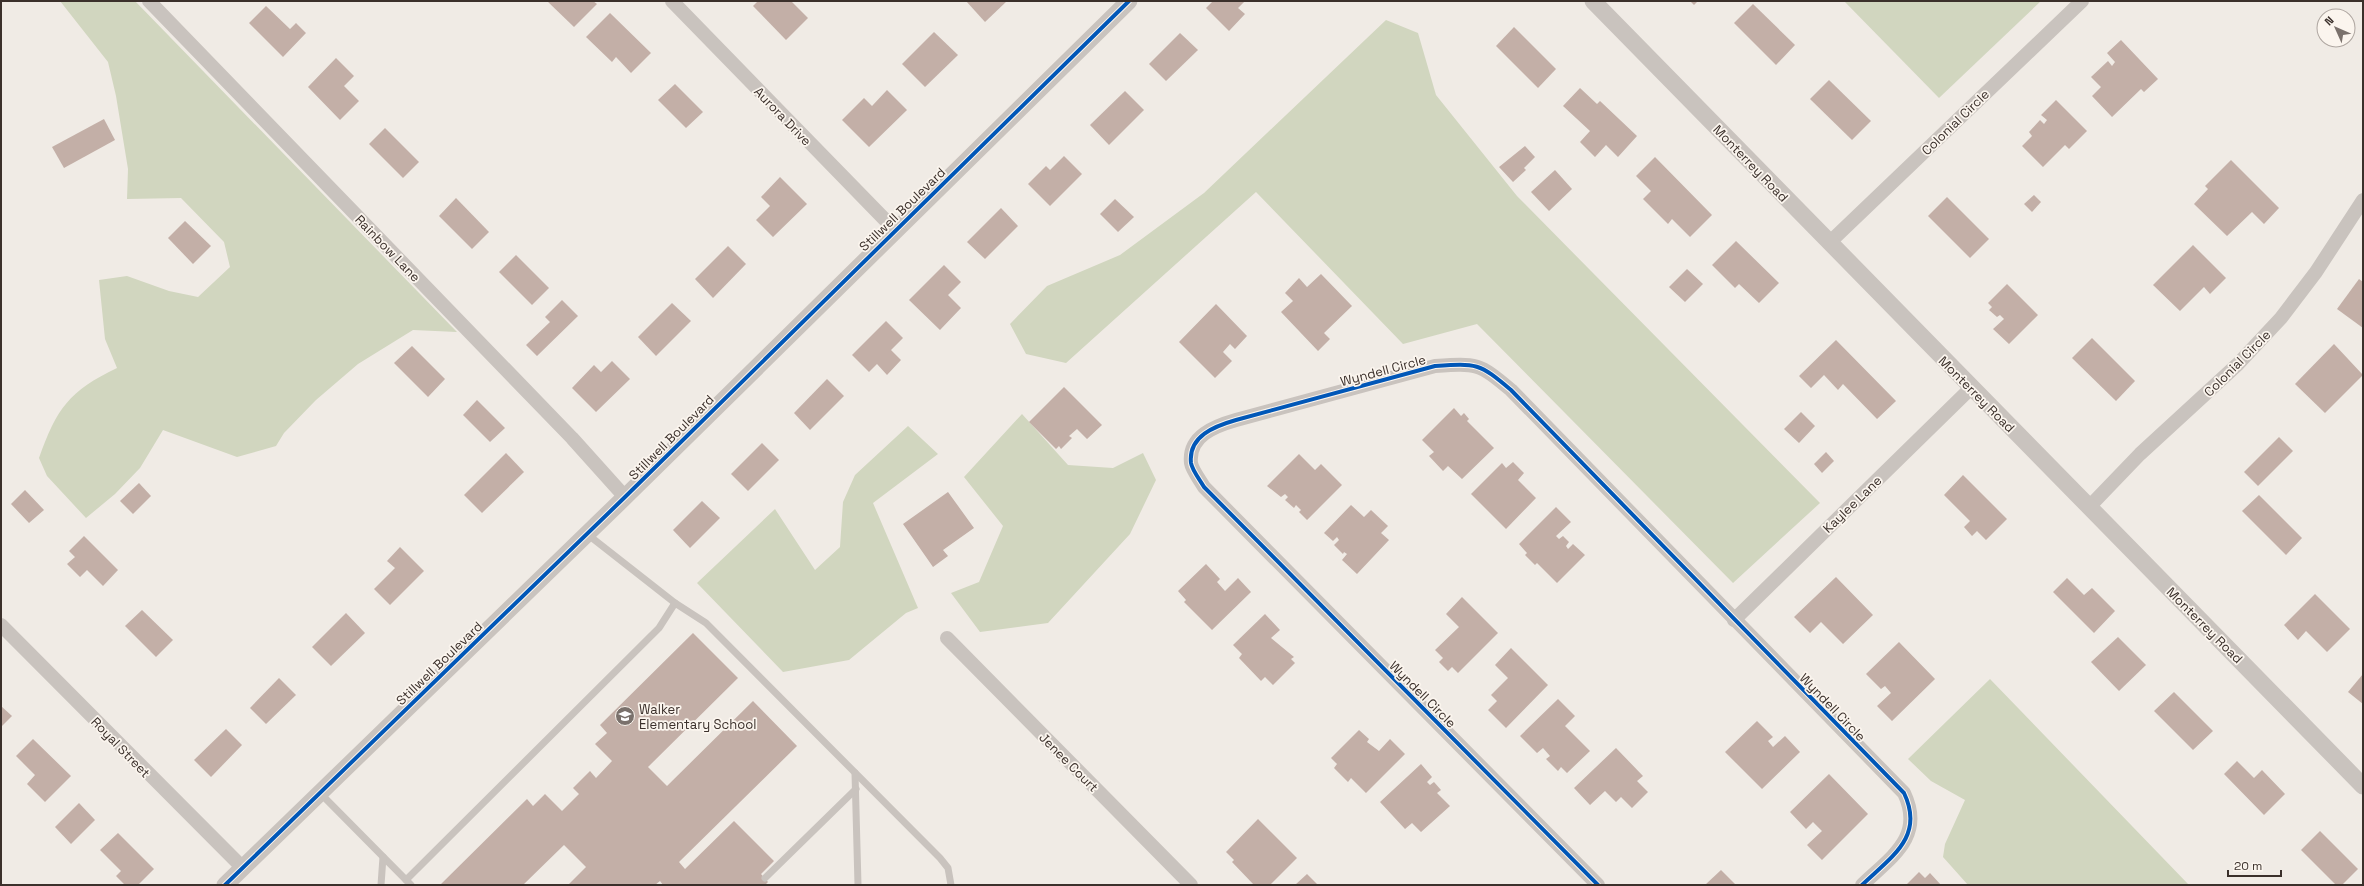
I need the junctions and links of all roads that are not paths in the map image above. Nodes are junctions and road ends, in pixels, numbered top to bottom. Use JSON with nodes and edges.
{"nodes":[{"id":1,"x":149,"y":1,"type":"edge"},
{"id":2,"x":672,"y":1,"type":"edge"},
{"id":3,"x":1129,"y":1,"type":"edge"},
{"id":4,"x":1593,"y":1,"type":"edge"},
{"id":5,"x":2082,"y":1,"type":"edge"},
{"id":6,"x":2363,"y":200,"type":"edge"},
{"id":7,"x":895,"y":230,"type":"junction"},
{"id":8,"x":1829,"y":243,"type":"junction"},
{"id":9,"x":1971,"y":388,"type":"junction"},
{"id":10,"x":625,"y":497,"type":"junction"},
{"id":11,"x":2089,"y":507,"type":"junction"},
{"id":12,"x":587,"y":534,"type":"junction"},
{"id":13,"x":675,"y":603,"type":"junction"},
{"id":14,"x":1734,"y":620,"type":"junction"},
{"id":15,"x":1,"y":624,"type":"edge"},
{"id":16,"x":947,"y":638,"type":"dead end"},
{"id":17,"x":855,"y":773,"type":"junction"},
{"id":18,"x":2363,"y":786,"type":"edge"},
{"id":19,"x":856,"y":789,"type":"junction"},
{"id":20,"x":320,"y":793,"type":"junction"},
{"id":21,"x":384,"y":857,"type":"junction"},
{"id":22,"x":243,"y":868,"type":"junction"},
{"id":23,"x":765,"y":878,"type":"dead end"},
{"id":24,"x":409,"y":882,"type":"edge"},
{"id":25,"x":225,"y":885,"type":"edge"},
{"id":26,"x":381,"y":885,"type":"edge"},
{"id":27,"x":858,"y":885,"type":"edge"},
{"id":28,"x":952,"y":885,"type":"edge"},
{"id":29,"x":1191,"y":885,"type":"edge"},
{"id":30,"x":1598,"y":885,"type":"edge"},
{"id":31,"x":1862,"y":885,"type":"edge"}],
"edges":[{"from":1,"to":10,"type":"street","name":"Rainbow Lane"},
{"from":2,"to":7,"type":"street","name":"Aurora Drive"},
{"from":3,"to":7,"type":"street","name":"Stillwell Boulevard"},
{"from":4,"to":8,"type":"street","name":"Monterrey Road"},
{"from":5,"to":8,"type":"street","name":"Colonial Circle"},
{"from":6,"to":11,"type":"street","name":"Colonial Circle"},
{"from":7,"to":10,"type":"street","name":"Stillwell Boulevard"},
{"from":8,"to":9,"type":"street","name":"Monterrey Road"},
{"from":9,"to":11,"type":"street","name":"Monterrey Road"},
{"from":9,"to":14,"type":"street","name":"Kaylee Lane"},
{"from":10,"to":12,"type":"street","name":"Stillwell Boulevard"},
{"from":11,"to":18,"type":"street","name":"Monterrey Road"},
{"from":12,"to":13,"type":"lane"},
{"from":12,"to":20,"type":"street","name":"Stillwell Boulevard"},
{"from":13,"to":17,"type":"lane"},
{"from":13,"to":24,"type":"lane"},
{"from":14,"to":30,"type":"street","name":"Wyndell Circle"},
{"from":14,"to":31,"type":"street","name":"Wyndell Circle"},
{"from":15,"to":22,"type":"street","name":"Royal Street"},
{"from":16,"to":29,"type":"street","name":"Jenee Court"},
{"from":17,"to":19,"type":"lane"},
{"from":17,"to":28,"type":"lane"},
{"from":19,"to":23,"type":"lane"},
{"from":19,"to":27,"type":"lane"},
{"from":20,"to":21,"type":"lane"},
{"from":20,"to":22,"type":"street","name":"Stillwell Boulevard"},
{"from":21,"to":24,"type":"lane"},
{"from":21,"to":26,"type":"lane"},
{"from":22,"to":25,"type":"street","name":"Stillwell Boulevard"}]}
